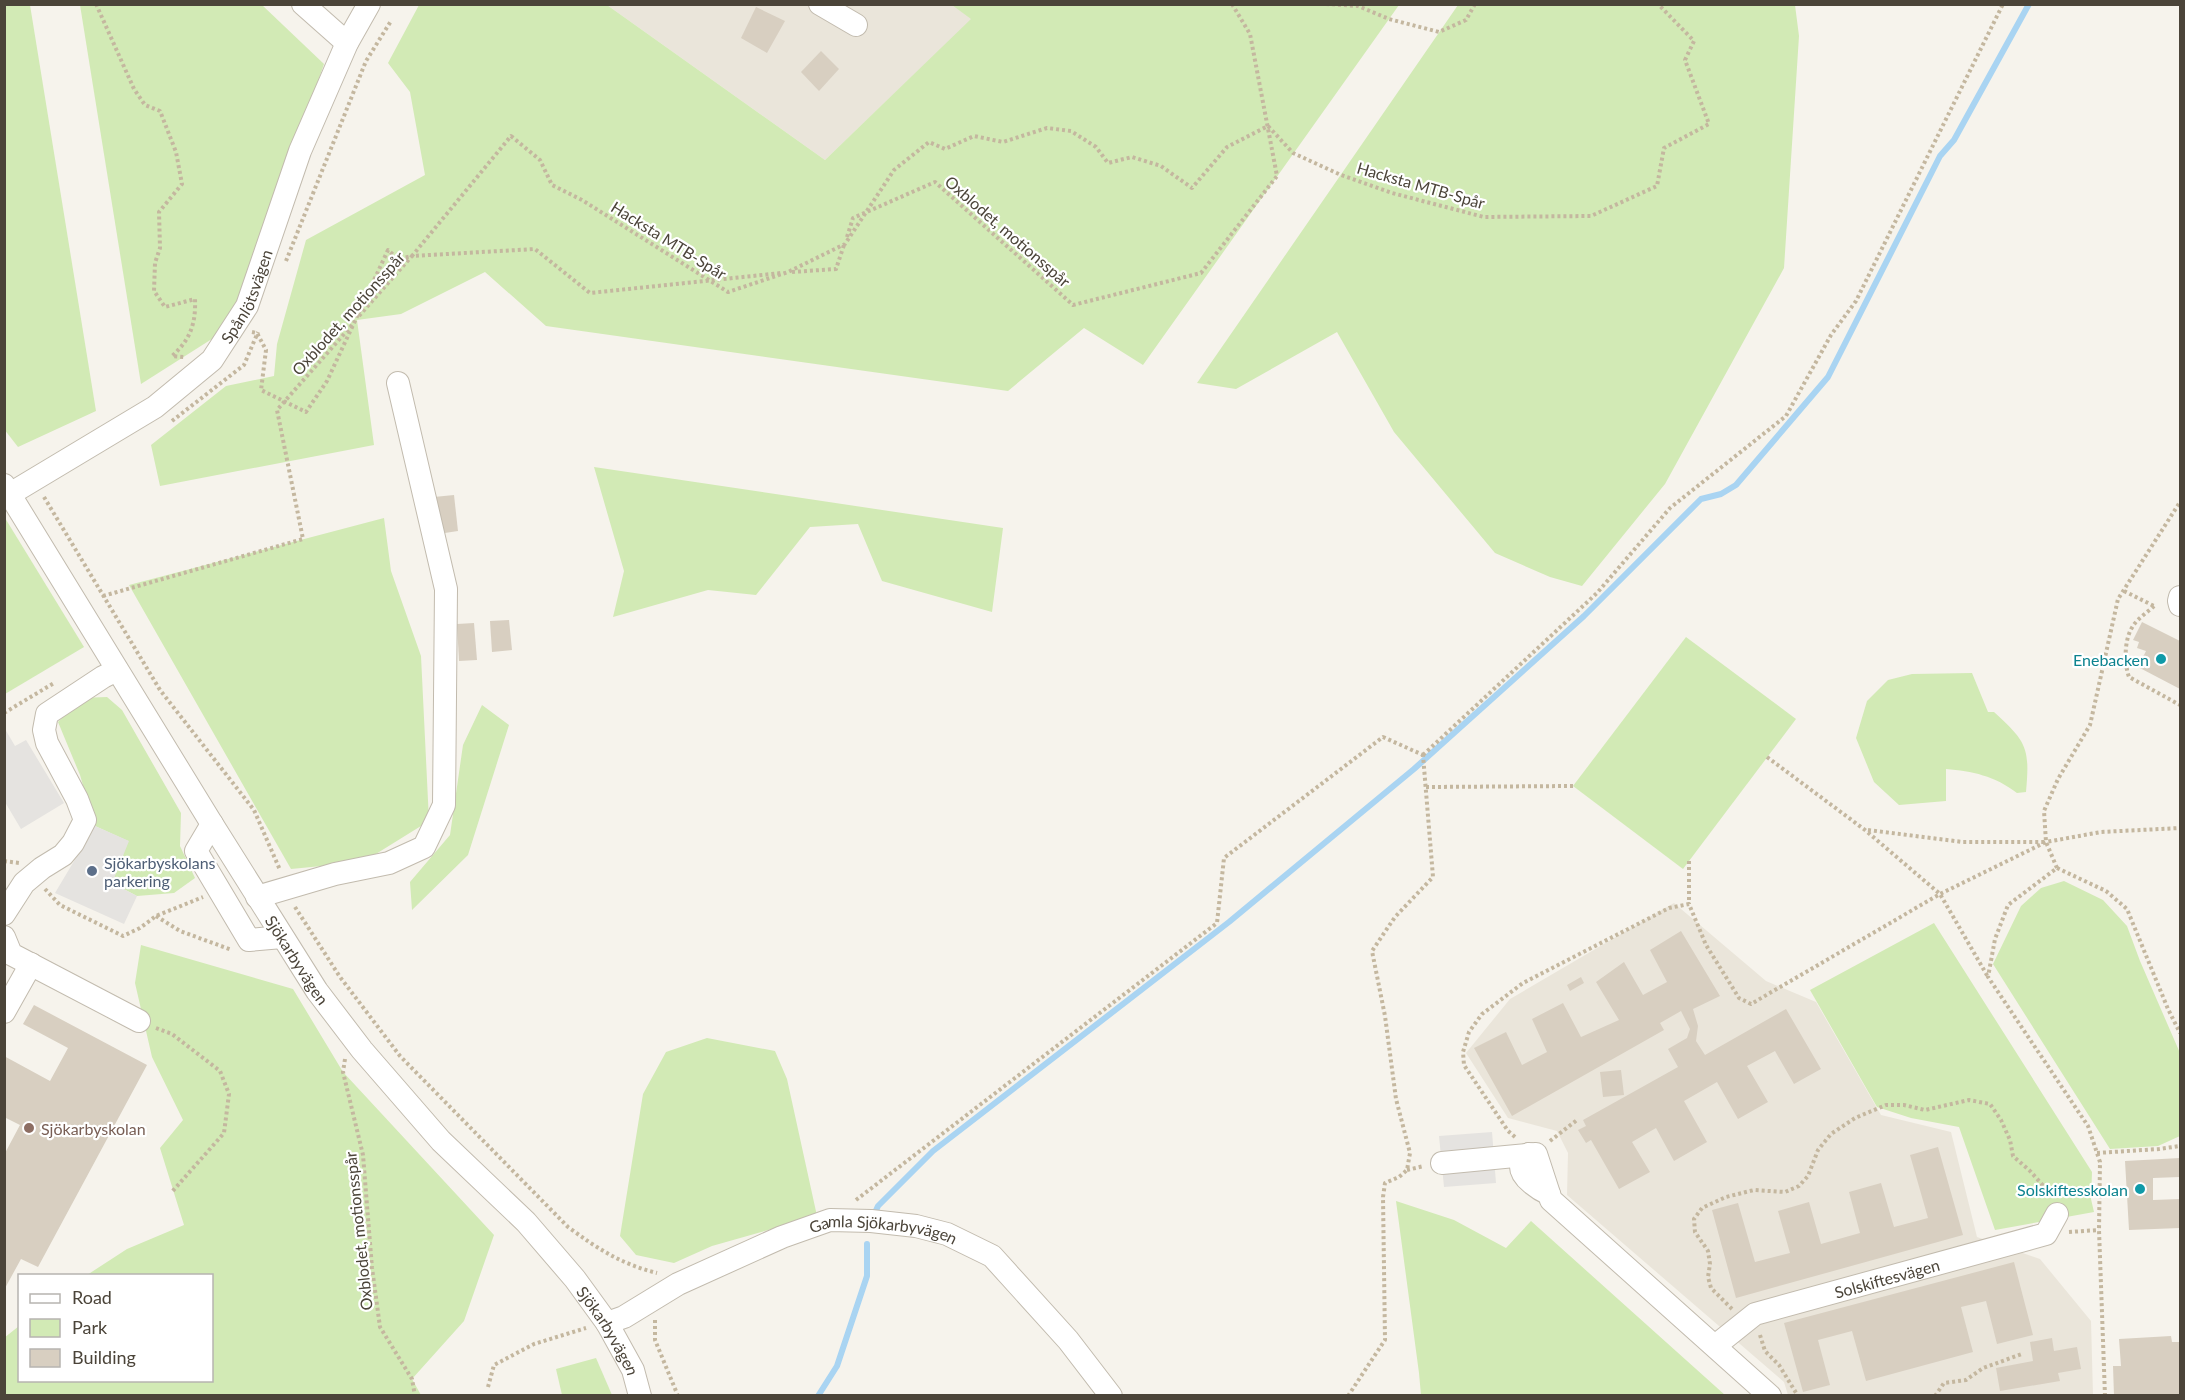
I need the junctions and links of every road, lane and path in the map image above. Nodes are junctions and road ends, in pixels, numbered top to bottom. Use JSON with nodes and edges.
{"nodes":[{"id":1,"x":96,"y":4,"type":"edge"},
{"id":2,"x":303,"y":4,"type":"edge"},
{"id":3,"x":369,"y":4,"type":"edge"},
{"id":4,"x":820,"y":4,"type":"edge"},
{"id":5,"x":1224,"y":4,"type":"edge"},
{"id":6,"x":1262,"y":4,"type":"edge"},
{"id":7,"x":1326,"y":4,"type":"edge"},
{"id":8,"x":1475,"y":4,"type":"edge"},
{"id":9,"x":1658,"y":4,"type":"edge"},
{"id":10,"x":2003,"y":4,"type":"edge"},
{"id":11,"x":1232,"y":5,"type":"edge"},
{"id":12,"x":856,"y":24,"type":"dead end"},
{"id":13,"x":347,"y":43,"type":"junction"},
{"id":14,"x":1268,"y":126,"type":"junction"},
{"id":15,"x":866,"y":213,"type":"junction"},
{"id":16,"x":844,"y":244,"type":"junction"},
{"id":17,"x":412,"y":256,"type":"junction"},
{"id":18,"x":788,"y":272,"type":"junction"},
{"id":19,"x":708,"y":279,"type":"junction"},
{"id":20,"x":356,"y":320,"type":"junction"},
{"id":21,"x":232,"y":329,"type":"junction"},
{"id":22,"x":193,"y":352,"type":"dead end"},
{"id":23,"x":399,"y":383,"type":"dead end"},
{"id":24,"x":285,"y":401,"type":"junction"},
{"id":25,"x":32,"y":480,"type":"junction"},
{"id":26,"x":7,"y":490,"type":"edge"},
{"id":27,"x":2181,"y":502,"type":"edge"},
{"id":28,"x":2124,"y":591,"type":"junction"},
{"id":29,"x":103,"y":596,"type":"junction"},
{"id":30,"x":2180,"y":601,"type":"edge"},
{"id":31,"x":2154,"y":606,"type":"junction"},
{"id":32,"x":117,"y":670,"type":"junction"},
{"id":33,"x":63,"y":677,"type":"dead end"},
{"id":34,"x":2181,"y":705,"type":"edge"},
{"id":35,"x":4,"y":713,"type":"edge"},
{"id":36,"x":1423,"y":755,"type":"junction"},
{"id":37,"x":1767,"y":757,"type":"dead end"},
{"id":38,"x":1573,"y":786,"type":"dead end"},
{"id":39,"x":1426,"y":787,"type":"junction"},
{"id":40,"x":212,"y":824,"type":"junction"},
{"id":41,"x":2181,"y":828,"type":"edge"},
{"id":42,"x":1865,"y":830,"type":"junction"},
{"id":43,"x":2046,"y":842,"type":"junction"},
{"id":44,"x":4,"y":861,"type":"edge"},
{"id":45,"x":1689,"y":861,"type":"dead end"},
{"id":46,"x":2057,"y":868,"type":"junction"},
{"id":47,"x":32,"y":876,"type":"junction"},
{"id":48,"x":286,"y":888,"type":"junction"},
{"id":49,"x":219,"y":891,"type":"junction"},
{"id":50,"x":1940,"y":894,"type":"junction"},
{"id":51,"x":257,"y":897,"type":"junction"},
{"id":52,"x":1689,"y":904,"type":"junction"},
{"id":53,"x":4,"y":914,"type":"edge"},
{"id":54,"x":4,"y":937,"type":"edge"},
{"id":55,"x":282,"y":937,"type":"junction"},
{"id":56,"x":31,"y":964,"type":"junction"},
{"id":57,"x":1988,"y":977,"type":"junction"},
{"id":58,"x":4,"y":1012,"type":"edge"},
{"id":59,"x":139,"y":1021,"type":"joint"},
{"id":60,"x":2181,"y":1033,"type":"edge"},
{"id":61,"x":346,"y":1054,"type":"dead end"},
{"id":62,"x":1577,"y":1120,"type":"dead end"},
{"id":63,"x":2181,"y":1146,"type":"edge"},
{"id":64,"x":2097,"y":1153,"type":"junction"},
{"id":65,"x":1534,"y":1156,"type":"junction"},
{"id":66,"x":1442,"y":1163,"type":"dead end"},
{"id":67,"x":171,"y":1192,"type":"dead end"},
{"id":68,"x":2056,"y":1214,"type":"joint"},
{"id":69,"x":830,"y":1220,"type":"junction"},
{"id":70,"x":678,"y":1284,"type":"junction"},
{"id":71,"x":650,"y":1300,"type":"junction"},
{"id":72,"x":607,"y":1323,"type":"junction"},
{"id":73,"x":1744,"y":1323,"type":"junction"},
{"id":74,"x":1715,"y":1346,"type":"junction"},
{"id":75,"x":2022,"y":1354,"type":"dead end"},
{"id":76,"x":488,"y":1387,"type":"dead end"},
{"id":77,"x":415,"y":1395,"type":"edge"},
{"id":78,"x":640,"y":1395,"type":"edge"},
{"id":79,"x":678,"y":1395,"type":"edge"},
{"id":80,"x":1112,"y":1395,"type":"edge"},
{"id":81,"x":1348,"y":1395,"type":"edge"},
{"id":82,"x":1770,"y":1395,"type":"edge"},
{"id":83,"x":1798,"y":1395,"type":"edge"},
{"id":84,"x":1935,"y":1395,"type":"edge"},
{"id":85,"x":2105,"y":1395,"type":"edge"}],
"edges":[{"from":1,"to":22,"type":"path"},
{"from":2,"to":13,"type":"street"},
{"from":3,"to":13,"type":"street","name":"Spånlötsvägen"},
{"from":4,"to":12,"type":"street"},
{"from":5,"to":11,"type":"path"},
{"from":6,"to":11,"type":"path"},
{"from":7,"to":8,"type":"path"},
{"from":9,"to":14,"type":"path","name":"Hacksta MTB-Spår"},
{"from":10,"to":36,"type":"path"},
{"from":11,"to":14,"type":"path","name":"Oxblodet, motionsspår"},
{"from":13,"to":21,"type":"street","name":"Spånlötsvägen"},
{"from":14,"to":15,"type":"path"},
{"from":14,"to":15,"type":"path","name":"Oxblodet, motionsspår"},
{"from":15,"to":16,"type":"path","name":"Oxblodet, motionsspår"},
{"from":16,"to":18,"type":"path","name":"Hacksta MTB-Spår"},
{"from":16,"to":18,"type":"path","name":"Oxblodet, motionsspår"},
{"from":17,"to":19,"type":"path","name":"Oxblodet, motionsspår"},
{"from":17,"to":19,"type":"path","name":"Hacksta MTB-Spår"},
{"from":17,"to":20,"type":"path","name":"Oxblodet, motionsspår"},
{"from":17,"to":20,"type":"path"},
{"from":18,"to":19,"type":"path","name":"Oxblodet, motionsspår"},
{"from":18,"to":19,"type":"path","name":"Hacksta MTB-Spår"},
{"from":20,"to":24,"type":"path","name":"Oxblodet, motionsspår"},
{"from":20,"to":24,"type":"path"},
{"from":21,"to":24,"type":"path"},
{"from":21,"to":25,"type":"street","name":"Spånlötsvägen"},
{"from":23,"to":48,"type":"street"},
{"from":24,"to":29,"type":"path"},
{"from":25,"to":26,"type":"street","name":"Spånlötsvägen"},
{"from":25,"to":29,"type":"path"},
{"from":26,"to":32,"type":"street","name":"Sjökarbyvägen"},
{"from":27,"to":28,"type":"path"},
{"from":28,"to":31,"type":"path"},
{"from":28,"to":43,"type":"path"},
{"from":29,"to":48,"type":"path"},
{"from":30,"to":31,"type":"path"},
{"from":31,"to":34,"type":"path"},
{"from":32,"to":40,"type":"street","name":"Sjökarbyvägen"},
{"from":32,"to":47,"type":"street"},
{"from":33,"to":35,"type":"path"},
{"from":36,"to":39,"type":"path"},
{"from":36,"to":69,"type":"path"},
{"from":37,"to":42,"type":"path"},
{"from":38,"to":39,"type":"path"},
{"from":39,"to":81,"type":"path"},
{"from":40,"to":49,"type":"street"},
{"from":40,"to":51,"type":"street","name":"Sjökarbyvägen"},
{"from":41,"to":43,"type":"path"},
{"from":42,"to":43,"type":"path"},
{"from":42,"to":50,"type":"path"},
{"from":43,"to":46,"type":"path"},
{"from":43,"to":50,"type":"path"},
{"from":44,"to":47,"type":"path"},
{"from":45,"to":52,"type":"path"},
{"from":46,"to":57,"type":"path"},
{"from":46,"to":60,"type":"path"},
{"from":47,"to":49,"type":"path"},
{"from":47,"to":53,"type":"street"},
{"from":48,"to":51,"type":"street"},
{"from":48,"to":70,"type":"path"},
{"from":49,"to":55,"type":"street"},
{"from":50,"to":52,"type":"path"},
{"from":50,"to":57,"type":"path"},
{"from":51,"to":55,"type":"street","name":"Sjökarbyvägen"},
{"from":52,"to":65,"type":"path"},
{"from":54,"to":56,"type":"street"},
{"from":55,"to":72,"type":"street","name":"Sjökarbyvägen"},
{"from":56,"to":58,"type":"street"},
{"from":56,"to":59,"type":"street"},
{"from":57,"to":64,"type":"path"},
{"from":59,"to":67,"type":"path"},
{"from":61,"to":77,"type":"path","name":"Oxblodet, motionsspår"},
{"from":62,"to":65,"type":"path"},
{"from":63,"to":64,"type":"path"},
{"from":64,"to":85,"type":"path"},
{"from":65,"to":66,"type":"street"},
{"from":65,"to":74,"type":"street"},
{"from":68,"to":73,"type":"street","name":"Solskiftesvägen"},
{"from":68,"to":73,"type":"path"},
{"from":69,"to":70,"type":"street","name":"Gamla Sjökarbyvägen"},
{"from":69,"to":80,"type":"street","name":"Gamla Sjökarbyvägen"},
{"from":70,"to":71,"type":"street","name":"Gamla Sjökarbyvägen"},
{"from":71,"to":72,"type":"street","name":"Gamla Sjökarbyvägen"},
{"from":71,"to":79,"type":"path"},
{"from":72,"to":76,"type":"path"},
{"from":72,"to":78,"type":"street","name":"Sjökarbyvägen"},
{"from":73,"to":74,"type":"street","name":"Solskiftesvägen"},
{"from":73,"to":83,"type":"path"},
{"from":74,"to":82,"type":"street"},
{"from":75,"to":84,"type":"path"}]}
